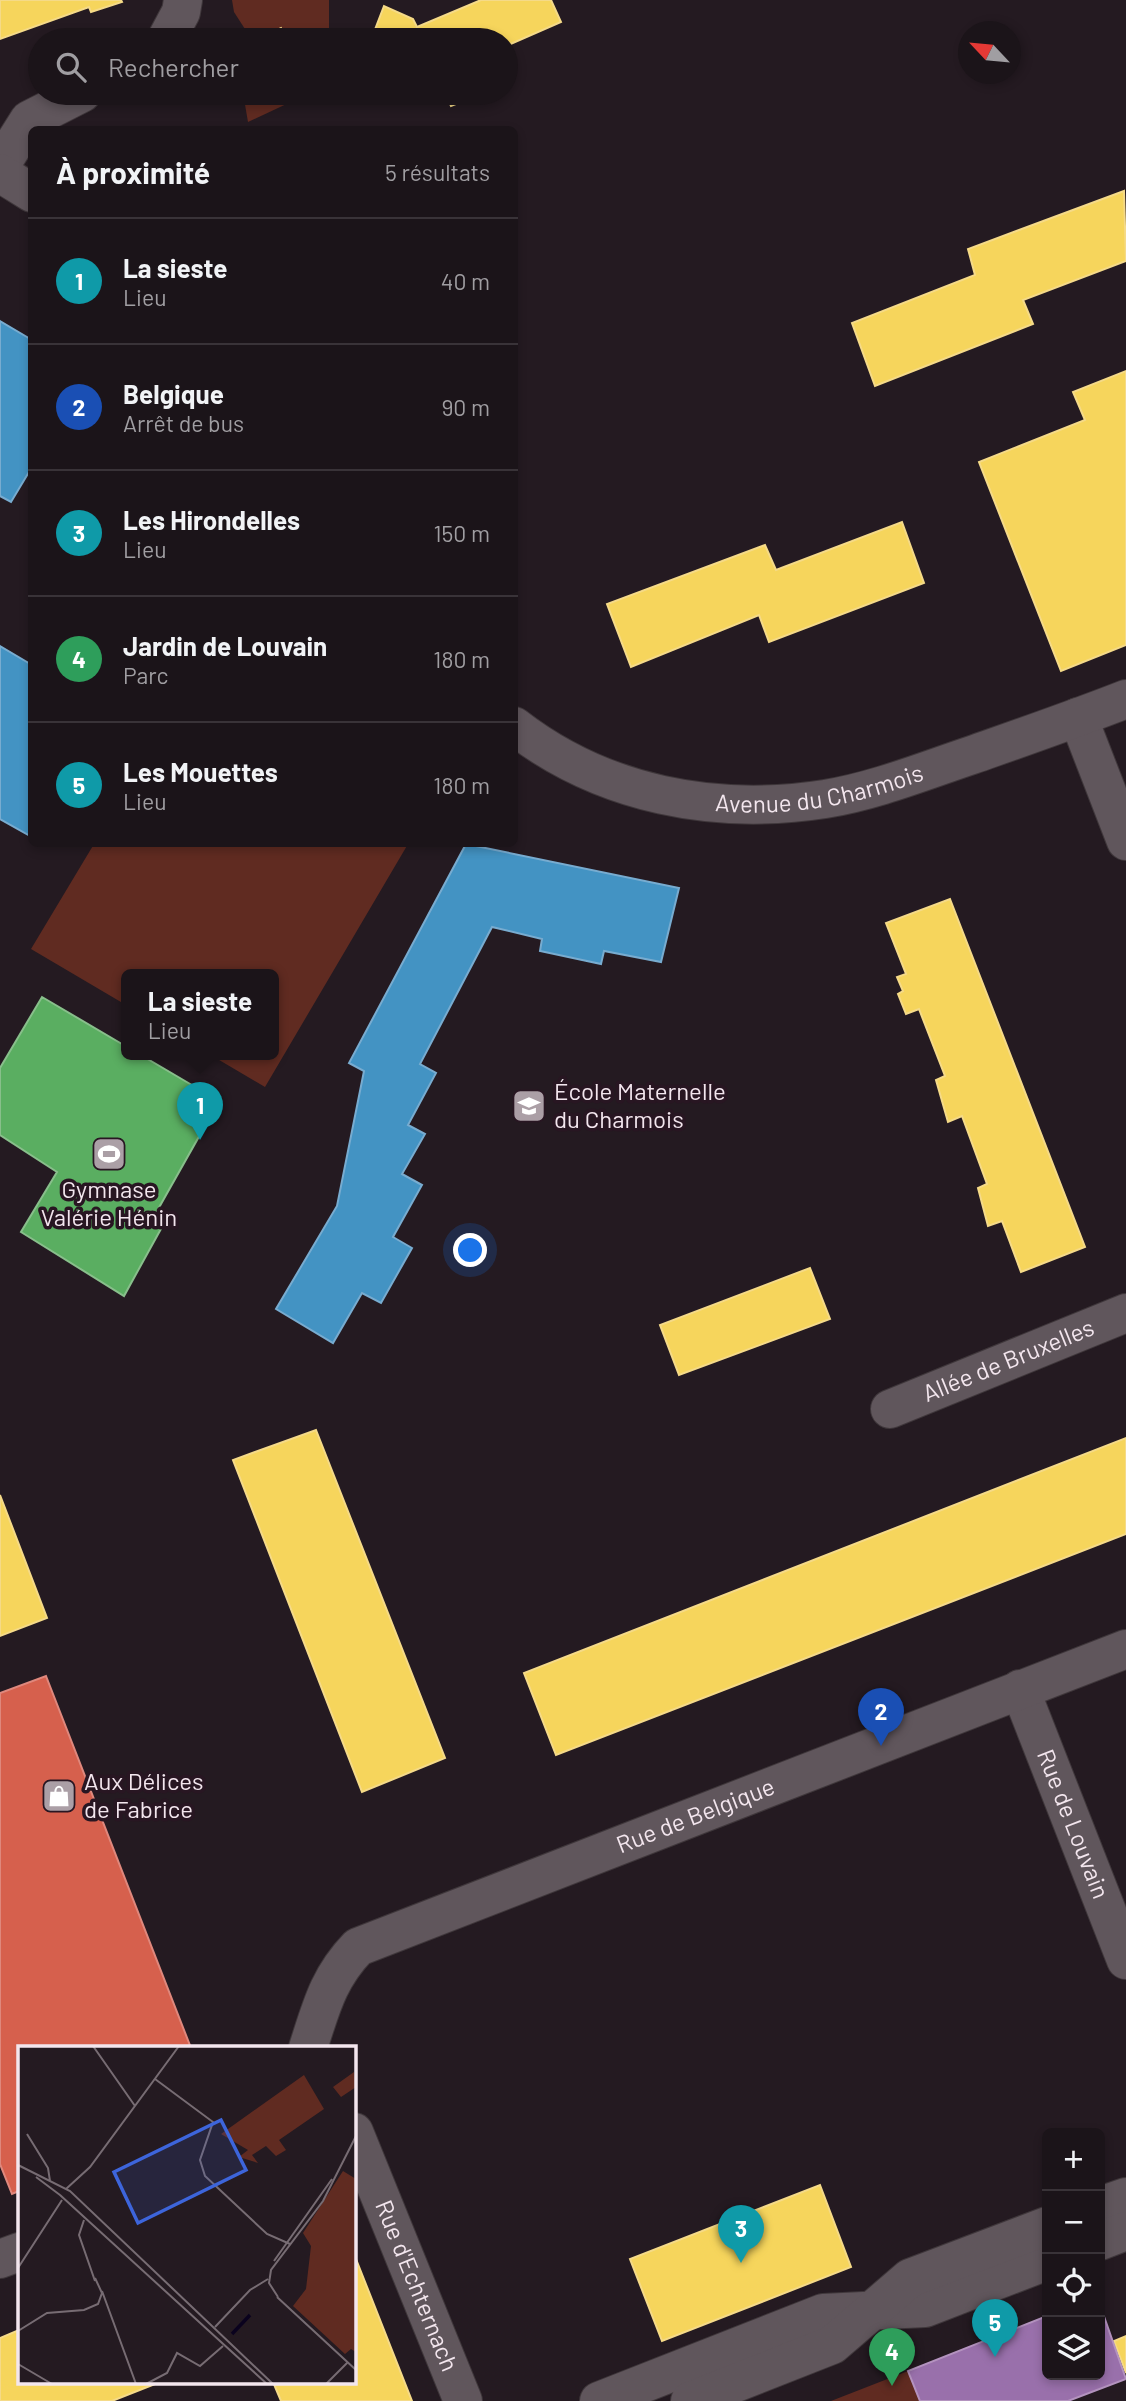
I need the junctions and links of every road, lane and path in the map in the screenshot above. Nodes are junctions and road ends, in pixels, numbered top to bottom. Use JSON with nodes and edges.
{"nodes":[{"id":1,"x":183,"y":0,"type":"edge"},
{"id":2,"x":172,"y":28,"type":"edge"},
{"id":3,"x":58,"y":105,"type":"edge"},
{"id":4,"x":0,"y":166,"type":"edge"},
{"id":5,"x":0,"y":173,"type":"edge"},
{"id":6,"x":28,"y":190,"type":"edge"},
{"id":7,"x":1126,"y":699,"type":"edge"},
{"id":8,"x":1078,"y":717,"type":"junction"},
{"id":9,"x":518,"y":729,"type":"edge"},
{"id":10,"x":1126,"y":841,"type":"edge"},
{"id":11,"x":1126,"y":1313,"type":"edge"},
{"id":12,"x":890,"y":1409,"type":"dead end"},
{"id":13,"x":1126,"y":1649,"type":"edge"},
{"id":14,"x":1020,"y":1689,"type":"junction"},
{"id":15,"x":1126,"y":1960,"type":"edge"},
{"id":16,"x":313,"y":2043,"type":"edge"},
{"id":17,"x":355,"y":2135,"type":"edge"},
{"id":18,"x":1126,"y":2197,"type":"edge"},
{"id":19,"x":1105,"y":2204,"type":"edge"},
{"id":20,"x":1042,"y":2228,"type":"edge"},
{"id":21,"x":1126,"y":2231,"type":"edge"},
{"id":22,"x":1105,"y":2239,"type":"edge"},
{"id":23,"x":18,"y":2252,"type":"edge"},
{"id":24,"x":0,"y":2259,"type":"edge"},
{"id":25,"x":1042,"y":2263,"type":"edge"},
{"id":26,"x":876,"y":2310,"type":"junction"},
{"id":27,"x":463,"y":2401,"type":"edge"},
{"id":28,"x":599,"y":2401,"type":"edge"},
{"id":29,"x":690,"y":2401,"type":"edge"}],
"edges":[{"from":1,"to":2,"type":"street"},
{"from":3,"to":4,"type":"street"},
{"from":5,"to":6,"type":"street"},
{"from":7,"to":8,"type":"street","name":"Avenue du Charmois"},
{"from":8,"to":9,"type":"street","name":"Avenue du Charmois"},
{"from":8,"to":10,"type":"street"},
{"from":11,"to":12,"type":"street","name":"Allée de Bruxelles"},
{"from":13,"to":14,"type":"street","name":"Rue de Belgique"},
{"from":14,"to":15,"type":"street","name":"Rue de Louvain"},
{"from":14,"to":16,"type":"street","name":"Rue de Belgique"},
{"from":17,"to":27,"type":"street","name":"Rue d'Echternach"},
{"from":18,"to":19,"type":"street"},
{"from":20,"to":26,"type":"street"},
{"from":21,"to":22,"type":"street"},
{"from":23,"to":24,"type":"street"},
{"from":25,"to":26,"type":"street"},
{"from":26,"to":28,"type":"street"},
{"from":26,"to":29,"type":"street"}]}
